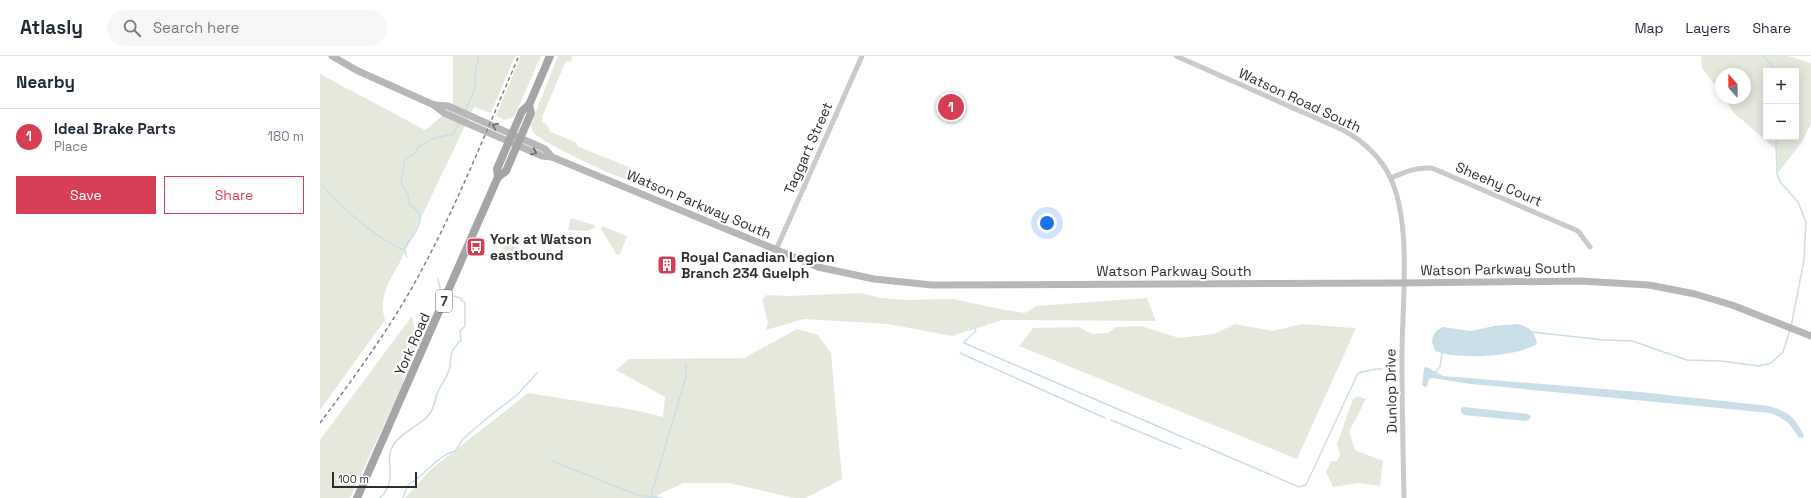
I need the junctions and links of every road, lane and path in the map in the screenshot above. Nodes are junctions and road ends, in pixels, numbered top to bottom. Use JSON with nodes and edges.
{"nodes":[{"id":1,"x":332,"y":56,"type":"edge"},
{"id":2,"x":550,"y":56,"type":"edge"},
{"id":3,"x":862,"y":56,"type":"edge"},
{"id":4,"x":1176,"y":56,"type":"edge"},
{"id":5,"x":434,"y":105,"type":"junction"},
{"id":6,"x":514,"y":140,"type":"junction"},
{"id":7,"x":1390,"y":178,"type":"junction"},
{"id":8,"x":1590,"y":247,"type":"dead end"},
{"id":9,"x":776,"y":250,"type":"junction"},
{"id":10,"x":1403,"y":283,"type":"junction"},
{"id":11,"x":1811,"y":336,"type":"edge"},
{"id":12,"x":357,"y":498,"type":"edge"},
{"id":13,"x":1404,"y":498,"type":"edge"}],
"edges":[{"from":1,"to":5,"type":"main road"},
{"from":2,"to":6,"type":"main road","name":"York Road","number":"7"},
{"from":3,"to":9,"type":"street","name":"Taggart Street"},
{"from":4,"to":7,"type":"street","name":"Watson Road South"},
{"from":5,"to":6,"type":"main road"},
{"from":6,"to":5,"type":"main road","one_way":true},
{"from":6,"to":9,"type":"main road","name":"Watson Parkway South"},
{"from":6,"to":12,"type":"main road","name":"York Road","number":"7"},
{"from":7,"to":8,"type":"street","name":"Sheehy Court"},
{"from":7,"to":10,"type":"street","name":"Watson Road South"},
{"from":9,"to":10,"type":"main road","name":"Watson Parkway South"},
{"from":10,"to":11,"type":"main road","name":"Watson Parkway South"},
{"from":10,"to":13,"type":"street","name":"Dunlop Drive"}]}
